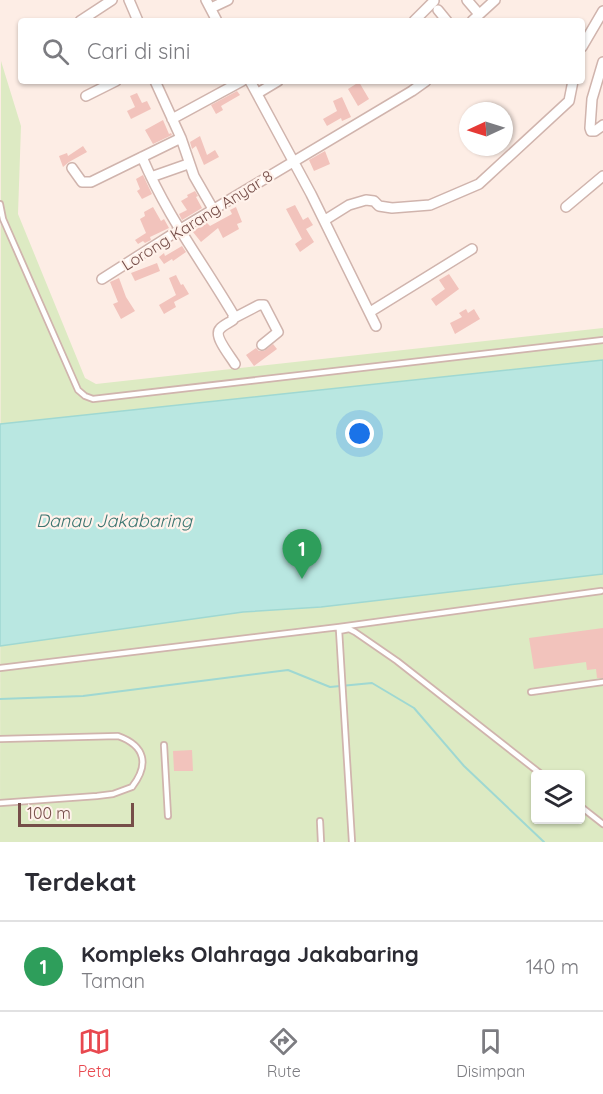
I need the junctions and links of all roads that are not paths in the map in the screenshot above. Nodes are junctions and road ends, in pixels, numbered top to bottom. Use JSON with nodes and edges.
{"nodes":[{"id":1,"x":112,"y":0,"type":"edge"},
{"id":2,"x":129,"y":0,"type":"edge"},
{"id":3,"x":228,"y":0,"type":"edge"},
{"id":4,"x":467,"y":0,"type":"edge"},
{"id":5,"x":495,"y":0,"type":"edge"},
{"id":6,"x":208,"y":4,"type":"edge"},
{"id":7,"x":436,"y":5,"type":"edge"},
{"id":8,"x":603,"y":11,"type":"edge"},
{"id":9,"x":85,"y":18,"type":"edge"},
{"id":10,"x":137,"y":18,"type":"edge"},
{"id":11,"x":215,"y":18,"type":"edge"},
{"id":12,"x":418,"y":18,"type":"edge"},
{"id":13,"x":445,"y":18,"type":"edge"},
{"id":14,"x":476,"y":18,"type":"edge"},
{"id":15,"x":585,"y":42,"type":"edge"},
{"id":16,"x":603,"y":62,"type":"edge"},
{"id":17,"x":603,"y":78,"type":"edge"},
{"id":18,"x":111,"y":84,"type":"edge"},
{"id":19,"x":156,"y":84,"type":"edge"},
{"id":20,"x":236,"y":84,"type":"edge"},
{"id":21,"x":252,"y":84,"type":"edge"},
{"id":22,"x":273,"y":84,"type":"edge"},
{"id":23,"x":408,"y":84,"type":"edge"},
{"id":24,"x":422,"y":84,"type":"edge"},
{"id":25,"x":572,"y":84,"type":"edge"},
{"id":26,"x":595,"y":85,"type":"junction"},
{"id":27,"x":412,"y":91,"type":"junction"},
{"id":28,"x":258,"y":93,"type":"junction"},
{"id":29,"x":86,"y":96,"type":"dead end"},
{"id":30,"x":172,"y":119,"type":"junction"},
{"id":31,"x":603,"y":125,"type":"edge"},
{"id":32,"x":181,"y":138,"type":"junction"},
{"id":33,"x":142,"y":157,"type":"junction"},
{"id":34,"x":293,"y":161,"type":"junction"},
{"id":35,"x":188,"y":164,"type":"junction"},
{"id":36,"x":72,"y":168,"type":"dead end"},
{"id":37,"x":603,"y":176,"type":"edge"},
{"id":38,"x":150,"y":177,"type":"junction"},
{"id":39,"x":0,"y":204,"type":"edge"},
{"id":40,"x":566,"y":207,"type":"dead end"},
{"id":41,"x":213,"y":209,"type":"junction"},
{"id":42,"x":325,"y":220,"type":"junction"},
{"id":43,"x":178,"y":230,"type":"junction"},
{"id":44,"x":472,"y":249,"type":"dead end"},
{"id":45,"x":102,"y":279,"type":"dead end"},
{"id":46,"x":370,"y":312,"type":"junction"},
{"id":47,"x":234,"y":318,"type":"junction"},
{"id":48,"x":376,"y":326,"type":"dead end"},
{"id":49,"x":603,"y":340,"type":"edge"},
{"id":50,"x":262,"y":345,"type":"dead end"},
{"id":51,"x":236,"y":364,"type":"dead end"},
{"id":52,"x":601,"y":591,"type":"dead end"},
{"id":53,"x":339,"y":629,"type":"junction"},
{"id":54,"x":0,"y":668,"type":"edge"},
{"id":55,"x":603,"y":682,"type":"edge"},
{"id":56,"x":531,"y":692,"type":"dead end"},
{"id":57,"x":0,"y":740,"type":"edge"},
{"id":58,"x":164,"y":745,"type":"dead end"},
{"id":59,"x":536,"y":770,"type":"edge"},
{"id":60,"x":0,"y":803,"type":"edge"},
{"id":61,"x":585,"y":810,"type":"edge"},
{"id":62,"x":168,"y":816,"type":"dead end"},
{"id":63,"x":320,"y":821,"type":"dead end"},
{"id":64,"x":603,"y":824,"type":"edge"},
{"id":65,"x":321,"y":842,"type":"edge"},
{"id":66,"x":352,"y":842,"type":"edge"}],
"edges":[{"from":1,"to":9,"type":"street"},
{"from":2,"to":10,"type":"street"},
{"from":3,"to":6,"type":"street"},
{"from":4,"to":14,"type":"street"},
{"from":5,"to":14,"type":"street"},
{"from":6,"to":11,"type":"street"},
{"from":7,"to":12,"type":"street"},
{"from":7,"to":13,"type":"street"},
{"from":8,"to":15,"type":"street"},
{"from":16,"to":26,"type":"street"},
{"from":17,"to":26,"type":"street"},
{"from":18,"to":29,"type":"street"},
{"from":19,"to":30,"type":"street"},
{"from":20,"to":30,"type":"street"},
{"from":21,"to":28,"type":"street"},
{"from":22,"to":28,"type":"street"},
{"from":23,"to":27,"type":"street"},
{"from":24,"to":27,"type":"street","name":"Lorong Karang Anyar 8"},
{"from":25,"to":42,"type":"street"},
{"from":26,"to":31,"type":"street"},
{"from":27,"to":34,"type":"street","name":"Lorong Karang Anyar 8"},
{"from":28,"to":34,"type":"street"},
{"from":30,"to":32,"type":"street"},
{"from":32,"to":33,"type":"street"},
{"from":32,"to":35,"type":"street"},
{"from":33,"to":36,"type":"street"},
{"from":33,"to":38,"type":"street"},
{"from":34,"to":41,"type":"street","name":"Lorong Karang Anyar 8"},
{"from":34,"to":42,"type":"street"},
{"from":35,"to":38,"type":"street"},
{"from":35,"to":41,"type":"street"},
{"from":37,"to":40,"type":"street"},
{"from":38,"to":43,"type":"street"},
{"from":39,"to":49,"type":"lane"},
{"from":41,"to":43,"type":"street","name":"Lorong Karang Anyar 8"},
{"from":42,"to":46,"type":"street"},
{"from":43,"to":45,"type":"street","name":"Lorong Karang Anyar 8"},
{"from":43,"to":47,"type":"street"},
{"from":44,"to":46,"type":"street"},
{"from":46,"to":48,"type":"street"},
{"from":47,"to":50,"type":"street"},
{"from":47,"to":51,"type":"street"},
{"from":52,"to":53,"type":"lane"},
{"from":53,"to":54,"type":"lane"},
{"from":53,"to":59,"type":"lane"},
{"from":53,"to":66,"type":"lane"},
{"from":55,"to":56,"type":"lane"},
{"from":57,"to":60,"type":"lane"},
{"from":58,"to":62,"type":"lane"},
{"from":61,"to":64,"type":"lane"},
{"from":63,"to":65,"type":"lane"}]}
